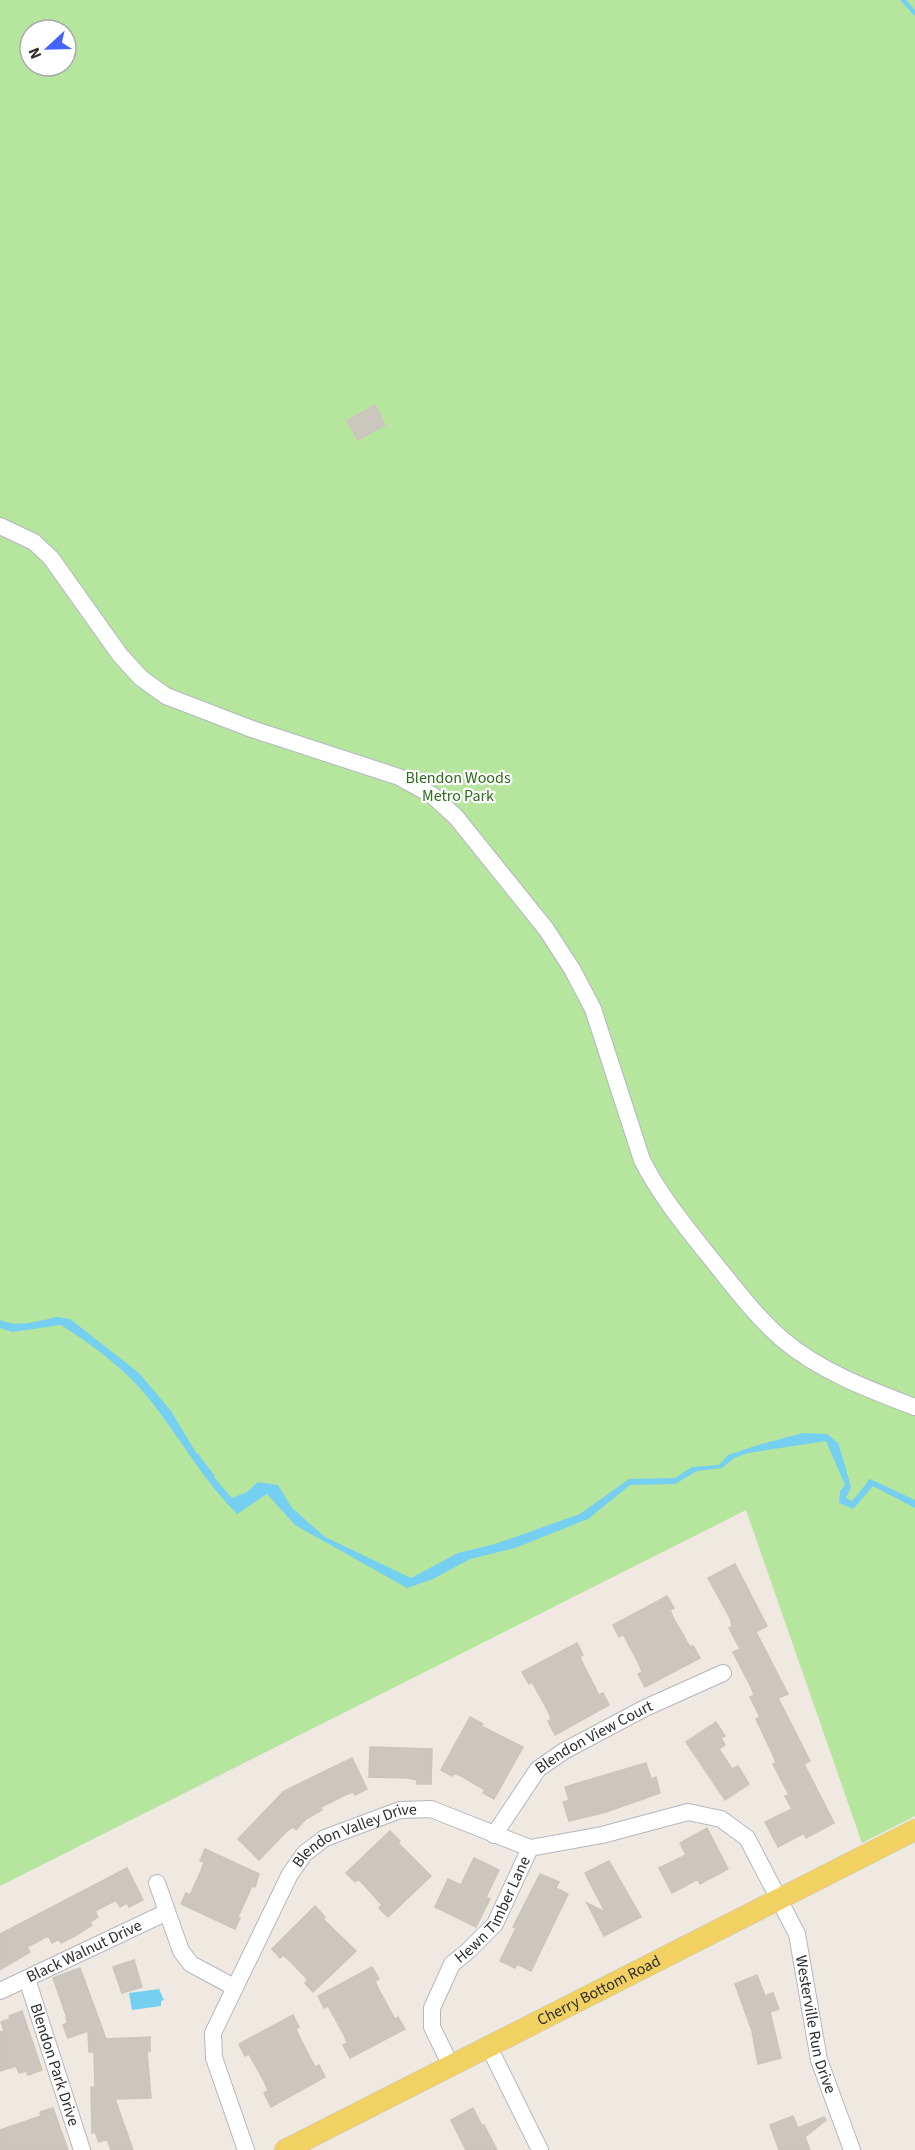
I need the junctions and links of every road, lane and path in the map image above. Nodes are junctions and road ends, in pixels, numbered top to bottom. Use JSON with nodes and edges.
{"nodes":[{"id":1,"x":0,"y":525,"type":"edge"},
{"id":2,"x":915,"y":1407,"type":"edge"},
{"id":3,"x":723,"y":1673,"type":"dead end"},
{"id":4,"x":915,"y":1830,"type":"edge"},
{"id":5,"x":494,"y":1835,"type":"junction"},
{"id":6,"x":530,"y":1848,"type":"junction"},
{"id":7,"x":157,"y":1883,"type":"dead end"},
{"id":8,"x":779,"y":1899,"type":"junction"},
{"id":9,"x":167,"y":1912,"type":"junction"},
{"id":10,"x":27,"y":1979,"type":"junction"},
{"id":11,"x":234,"y":1987,"type":"junction"},
{"id":12,"x":0,"y":1991,"type":"edge"},
{"id":13,"x":489,"y":2047,"type":"junction"},
{"id":14,"x":451,"y":2066,"type":"junction"},
{"id":15,"x":82,"y":2150,"type":"edge"},
{"id":16,"x":246,"y":2150,"type":"edge"},
{"id":17,"x":285,"y":2150,"type":"edge"},
{"id":18,"x":540,"y":2150,"type":"edge"},
{"id":19,"x":852,"y":2150,"type":"edge"}],
"edges":[{"from":1,"to":2,"type":"street"},
{"from":3,"to":5,"type":"street","name":"Blendon View Court"},
{"from":4,"to":8,"type":"main road","name":"Cherry Bottom Road"},
{"from":5,"to":6,"type":"street","name":"Blendon Valley Drive"},
{"from":5,"to":11,"type":"street","name":"Blendon Valley Drive"},
{"from":6,"to":8,"type":"street"},
{"from":6,"to":14,"type":"street","name":"Hewn Timber Lane"},
{"from":7,"to":9,"type":"street"},
{"from":8,"to":13,"type":"main road","name":"Cherry Bottom Road"},
{"from":8,"to":19,"type":"street","name":"Westerville Run Drive"},
{"from":9,"to":10,"type":"street","name":"Black Walnut Drive"},
{"from":9,"to":11,"type":"street"},
{"from":10,"to":12,"type":"street","name":"Black Walnut Drive"},
{"from":10,"to":15,"type":"street","name":"Blendon Park Drive"},
{"from":11,"to":16,"type":"street","name":"Blendon Valley Drive"},
{"from":13,"to":14,"type":"main road","name":"Cherry Bottom Road"},
{"from":13,"to":18,"type":"street"},
{"from":14,"to":17,"type":"main road","name":"Cherry Bottom Road"}]}
